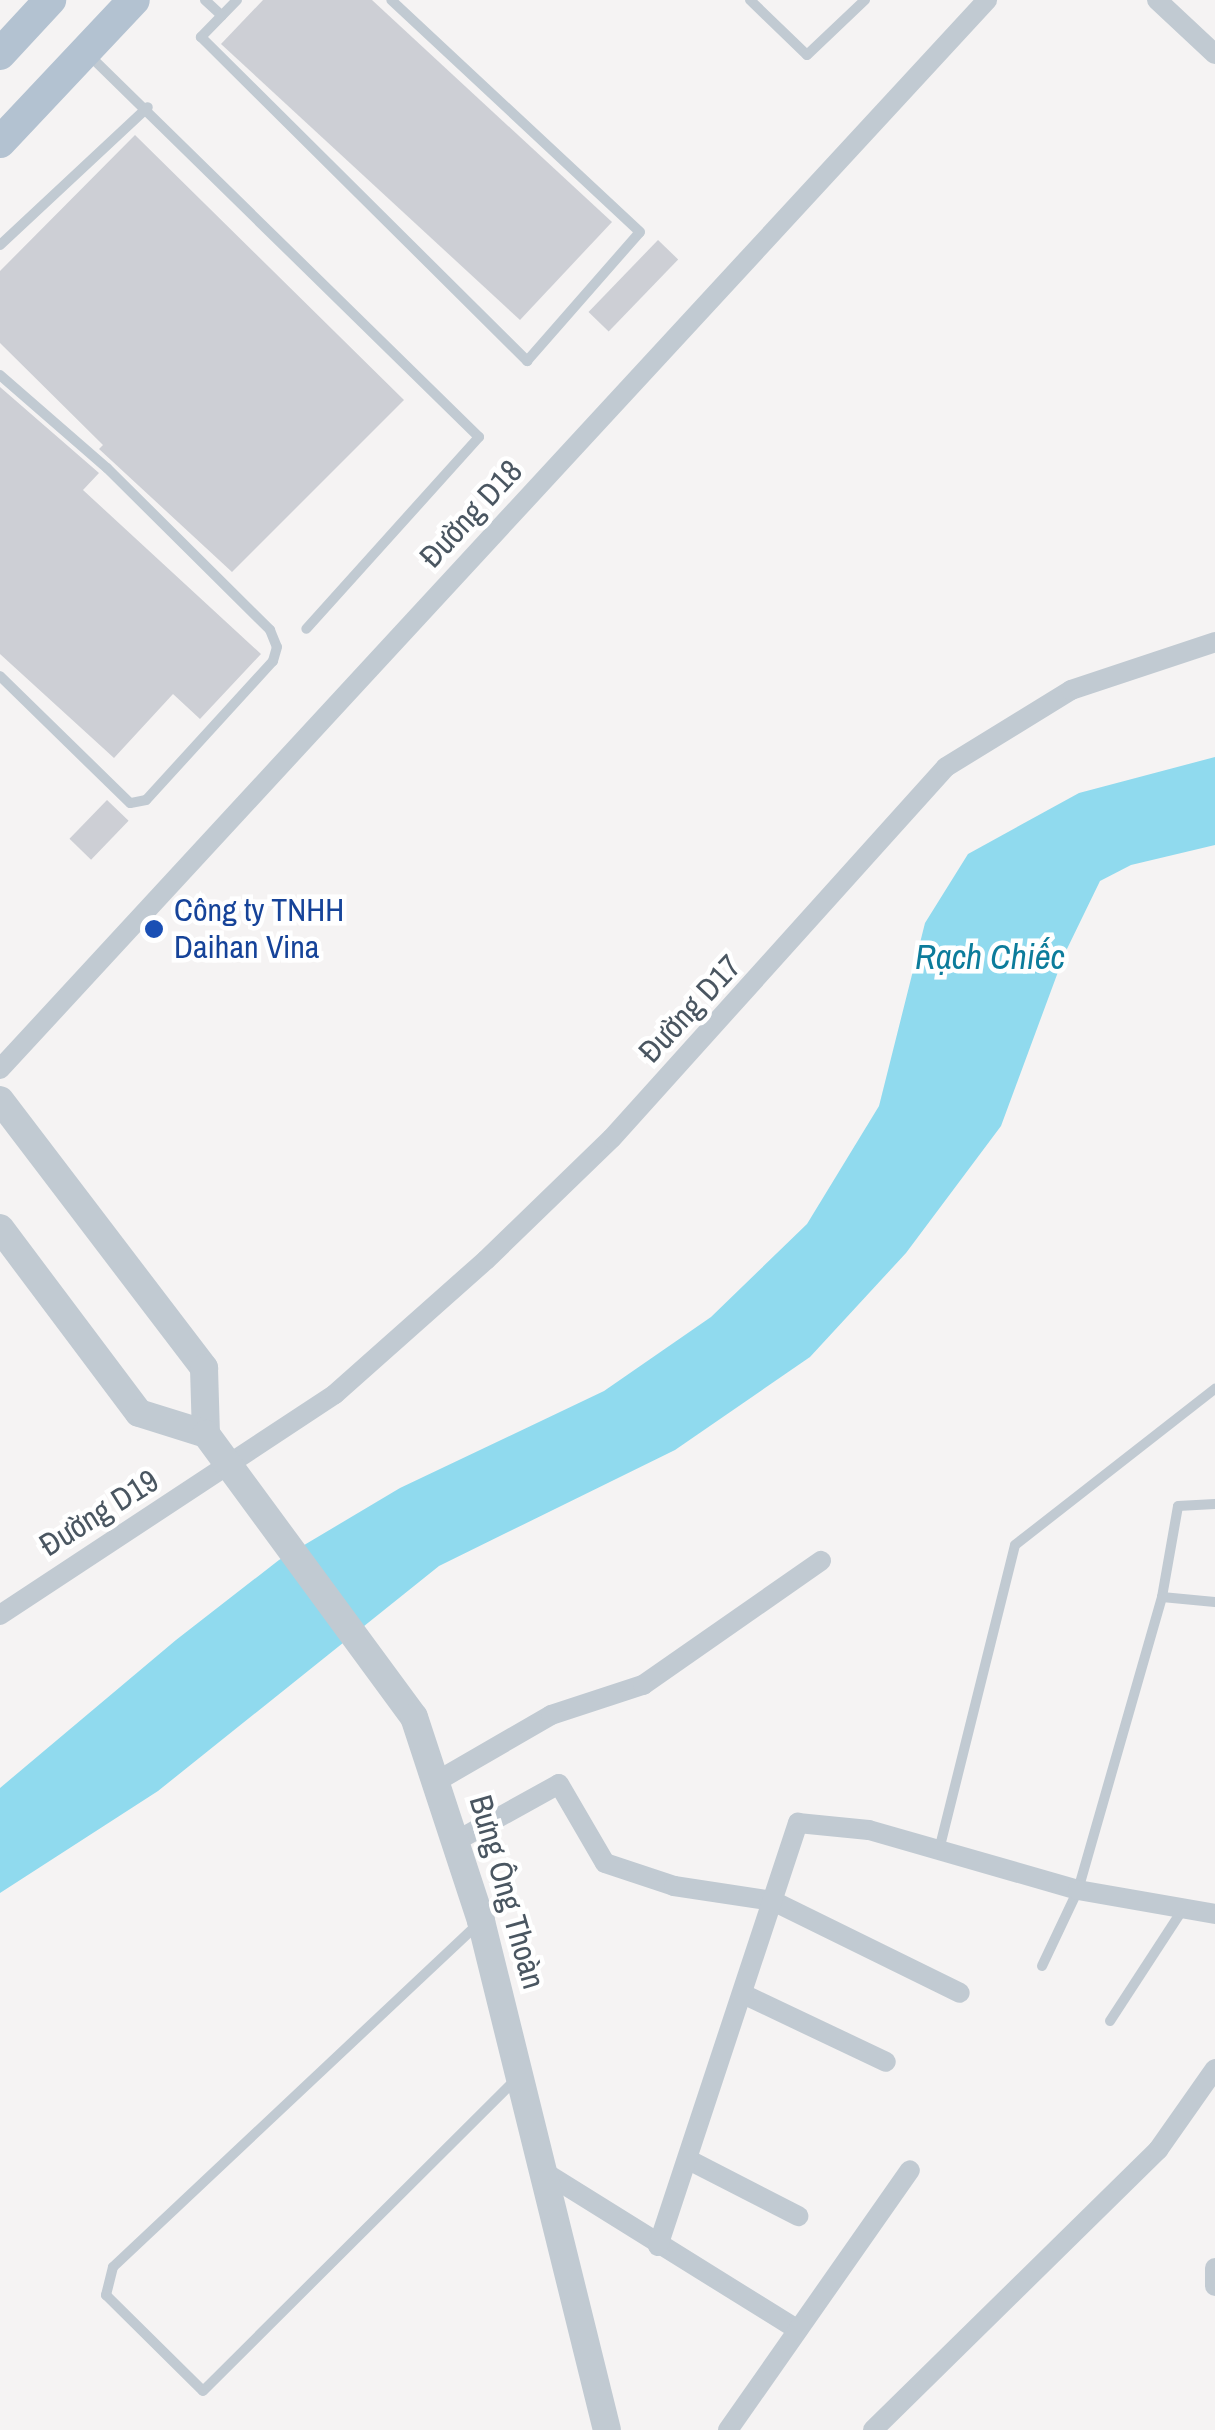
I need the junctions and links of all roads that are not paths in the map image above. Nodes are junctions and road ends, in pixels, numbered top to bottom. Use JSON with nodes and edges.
{"nodes":[{"id":1,"x":50,"y":0,"type":"edge"},
{"id":2,"x":134,"y":0,"type":"edge"},
{"id":3,"x":206,"y":0,"type":"edge"},
{"id":4,"x":237,"y":0,"type":"edge"},
{"id":5,"x":391,"y":0,"type":"edge"},
{"id":6,"x":750,"y":0,"type":"edge"},
{"id":7,"x":865,"y":0,"type":"edge"},
{"id":8,"x":987,"y":0,"type":"edge"},
{"id":9,"x":1157,"y":0,"type":"edge"},
{"id":10,"x":222,"y":16,"type":"junction"},
{"id":11,"x":11,"y":36,"type":"edge"},
{"id":12,"x":85,"y":52,"type":"junction"},
{"id":13,"x":0,"y":54,"type":"edge"},
{"id":14,"x":1215,"y":54,"type":"edge"},
{"id":15,"x":148,"y":108,"type":"junction"},
{"id":16,"x":0,"y":142,"type":"edge"},
{"id":17,"x":0,"y":245,"type":"edge"},
{"id":18,"x":0,"y":375,"type":"edge"},
{"id":19,"x":306,"y":629,"type":"dead end"},
{"id":20,"x":1215,"y":642,"type":"edge"},
{"id":21,"x":0,"y":676,"type":"edge"},
{"id":22,"x":0,"y":1070,"type":"edge"},
{"id":23,"x":0,"y":1100,"type":"edge"},
{"id":24,"x":0,"y":1228,"type":"edge"},
{"id":25,"x":1215,"y":1389,"type":"edge"},
{"id":26,"x":206,"y":1434,"type":"junction"},
{"id":27,"x":230,"y":1464,"type":"junction"},
{"id":28,"x":1215,"y":1504,"type":"edge"},
{"id":29,"x":820,"y":1561,"type":"dead end"},
{"id":30,"x":1162,"y":1596,"type":"junction"},
{"id":31,"x":1215,"y":1602,"type":"edge"},
{"id":32,"x":0,"y":1615,"type":"edge"},
{"id":33,"x":439,"y":1780,"type":"junction"},
{"id":34,"x":458,"y":1840,"type":"junction"},
{"id":35,"x":939,"y":1850,"type":"junction"},
{"id":36,"x":1078,"y":1890,"type":"junction"},
{"id":37,"x":773,"y":1901,"type":"junction"},
{"id":38,"x":1183,"y":1908,"type":"junction"},
{"id":39,"x":1215,"y":1914,"type":"edge"},
{"id":40,"x":481,"y":1921,"type":"junction"},
{"id":41,"x":1042,"y":1966,"type":"dead end"},
{"id":42,"x":744,"y":1994,"type":"junction"},
{"id":43,"x":960,"y":1994,"type":"dead end"},
{"id":44,"x":1110,"y":2021,"type":"dead end"},
{"id":45,"x":886,"y":2062,"type":"dead end"},
{"id":46,"x":1215,"y":2068,"type":"edge"},
{"id":47,"x":520,"y":2074,"type":"junction"},
{"id":48,"x":688,"y":2160,"type":"junction"},
{"id":49,"x":910,"y":2170,"type":"dead end"},
{"id":50,"x":549,"y":2175,"type":"junction"},
{"id":51,"x":798,"y":2216,"type":"dead end"},
{"id":52,"x":658,"y":2246,"type":"junction"},
{"id":53,"x":1215,"y":2268,"type":"edge"},
{"id":54,"x":1215,"y":2286,"type":"edge"},
{"id":55,"x":798,"y":2330,"type":"junction"},
{"id":56,"x":608,"y":2430,"type":"edge"},
{"id":57,"x":728,"y":2430,"type":"edge"},
{"id":58,"x":873,"y":2430,"type":"edge"}],
"edges":[{"from":1,"to":11,"type":"main road"},
{"from":2,"to":12,"type":"main road"},
{"from":3,"to":10,"type":"lane"},
{"from":4,"to":10,"type":"lane"},
{"from":5,"to":10,"type":"lane"},
{"from":6,"to":7,"type":"lane"},
{"from":8,"to":22,"type":"street","name":"Đường D18"},
{"from":9,"to":14,"type":"street"},
{"from":11,"to":13,"type":"main road"},
{"from":12,"to":15,"type":"lane"},
{"from":12,"to":16,"type":"main road"},
{"from":15,"to":17,"type":"lane"},
{"from":15,"to":19,"type":"lane"},
{"from":18,"to":21,"type":"lane"},
{"from":20,"to":27,"type":"street","name":"Đường D17"},
{"from":23,"to":26,"type":"street"},
{"from":24,"to":26,"type":"street"},
{"from":25,"to":35,"type":"lane"},
{"from":26,"to":27,"type":"street","name":"Bưng Ông Thoàn"},
{"from":27,"to":32,"type":"street","name":"Đường D19"},
{"from":27,"to":33,"type":"street","name":"Bưng Ông Thoàn"},
{"from":28,"to":30,"type":"lane"},
{"from":29,"to":33,"type":"street"},
{"from":30,"to":31,"type":"lane"},
{"from":30,"to":36,"type":"lane"},
{"from":33,"to":34,"type":"street","name":"Bưng Ông Thoàn"},
{"from":34,"to":37,"type":"street"},
{"from":34,"to":40,"type":"street","name":"Bưng Ông Thoàn"},
{"from":35,"to":36,"type":"street"},
{"from":35,"to":37,"type":"street"},
{"from":36,"to":38,"type":"street"},
{"from":36,"to":41,"type":"lane"},
{"from":37,"to":42,"type":"street"},
{"from":37,"to":43,"type":"street"},
{"from":38,"to":39,"type":"street"},
{"from":38,"to":44,"type":"lane"},
{"from":40,"to":47,"type":"street","name":"Bưng Ông Thoàn"},
{"from":40,"to":47,"type":"lane"},
{"from":42,"to":45,"type":"street"},
{"from":42,"to":48,"type":"street"},
{"from":46,"to":58,"type":"street"},
{"from":47,"to":50,"type":"street","name":"Bưng Ông Thoàn"},
{"from":48,"to":51,"type":"street"},
{"from":48,"to":52,"type":"street"},
{"from":49,"to":55,"type":"street"},
{"from":50,"to":52,"type":"street"},
{"from":50,"to":56,"type":"street","name":"Bưng Ông Thoàn"},
{"from":52,"to":55,"type":"street"},
{"from":53,"to":54,"type":"street"},
{"from":55,"to":57,"type":"street"}]}
